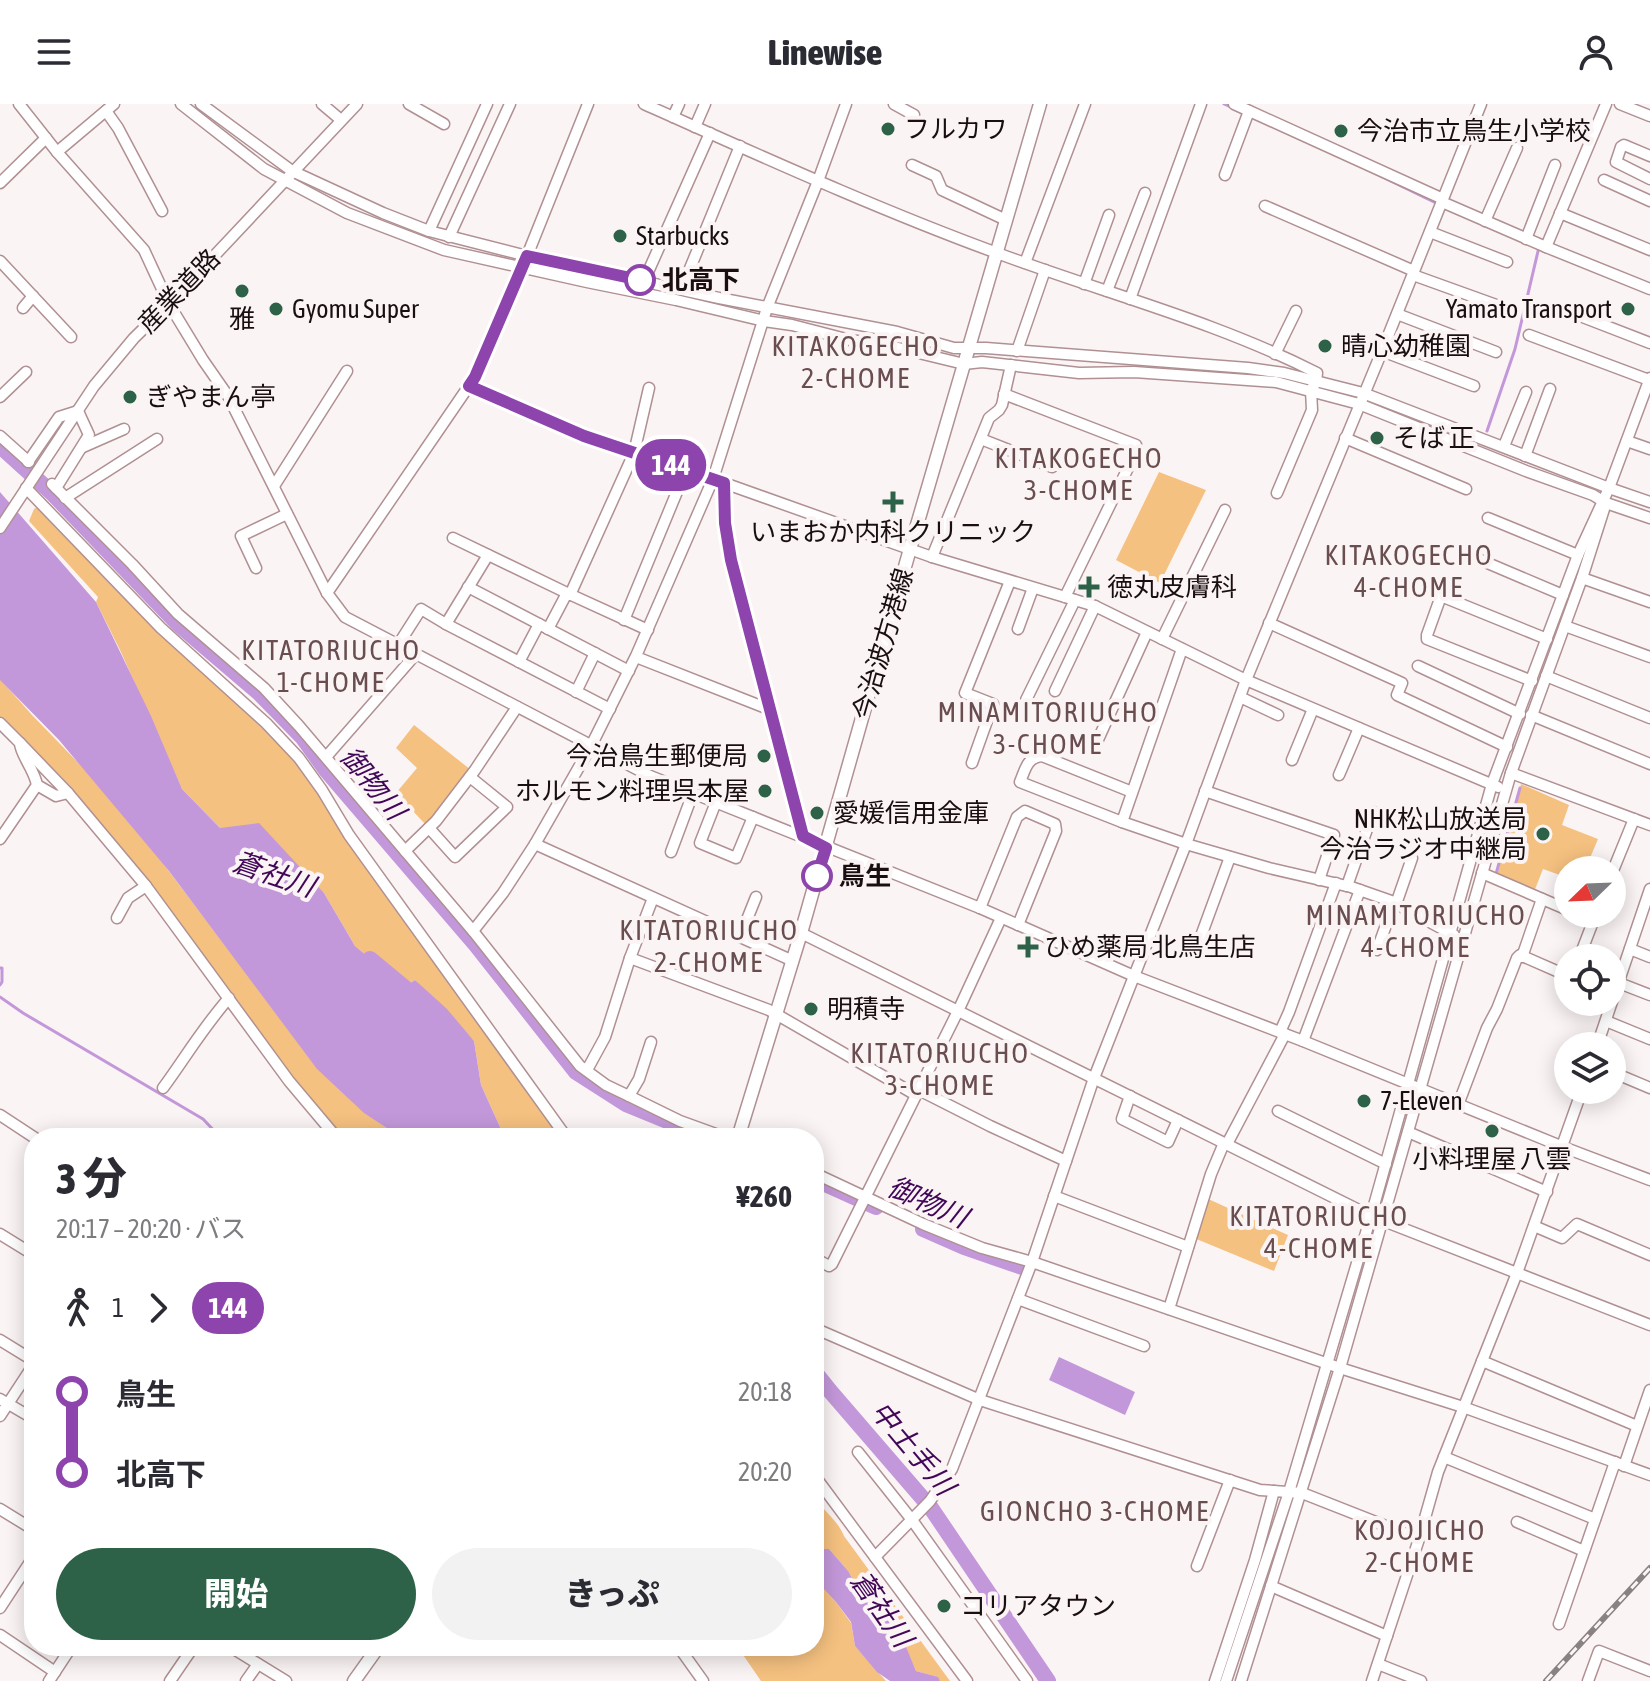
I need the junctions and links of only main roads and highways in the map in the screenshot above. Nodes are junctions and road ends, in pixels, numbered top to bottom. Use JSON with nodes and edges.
{"nodes":[{"id":1,"x":1040,"y":104,"type":"edge"},
{"id":2,"x":741,"y":1128,"type":"edge"},
{"id":3,"x":372,"y":1656,"type":"edge"},
{"id":4,"x":354,"y":1681,"type":"edge"}],
"edges":[{"from":1,"to":2,"type":"main road","name":"今治波方港線"},
{"from":3,"to":4,"type":"main road"}]}
